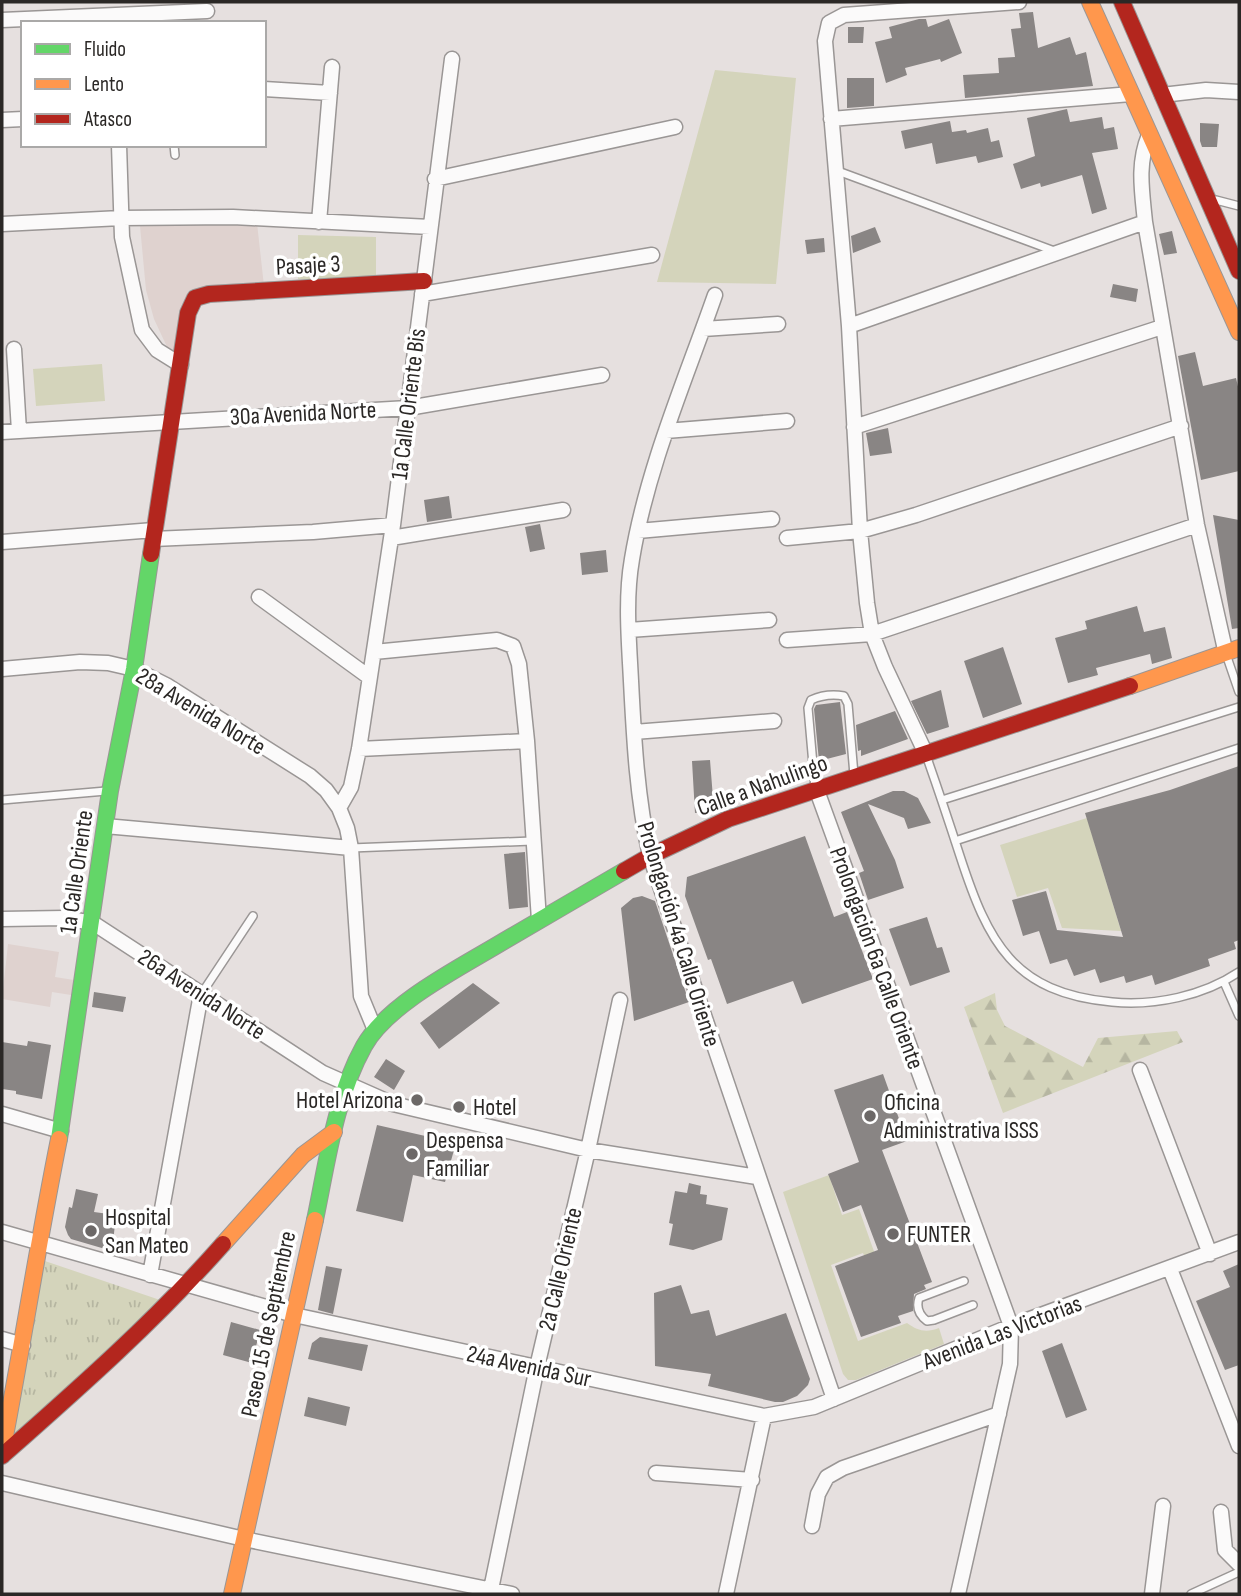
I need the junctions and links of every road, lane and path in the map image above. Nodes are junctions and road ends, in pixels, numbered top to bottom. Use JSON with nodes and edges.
{"nodes":[{"id":1,"x":1019,"y":2,"type":"edge"},
{"id":2,"x":1090,"y":2,"type":"edge"},
{"id":3,"x":1122,"y":2,"type":"edge"},
{"id":4,"x":207,"y":11,"type":"dead end"},
{"id":5,"x":113,"y":13,"type":"edge"},
{"id":6,"x":2,"y":20,"type":"edge"},
{"id":7,"x":452,"y":59,"type":"dead end"},
{"id":8,"x":332,"y":66,"type":"dead end"},
{"id":9,"x":266,"y":89,"type":"edge"},
{"id":10,"x":1239,"y":92,"type":"edge"},
{"id":11,"x":330,"y":93,"type":"junction"},
{"id":12,"x":1131,"y":94,"type":"junction"},
{"id":13,"x":1162,"y":95,"type":"junction"},
{"id":14,"x":21,"y":119,"type":"edge"},
{"id":15,"x":831,"y":119,"type":"junction"},
{"id":16,"x":2,"y":120,"type":"edge"},
{"id":17,"x":675,"y":127,"type":"dead end"},
{"id":18,"x":1149,"y":135,"type":"junction"},
{"id":19,"x":120,"y":147,"type":"edge"},
{"id":20,"x":174,"y":147,"type":"edge"},
{"id":21,"x":175,"y":155,"type":"dead end"},
{"id":22,"x":834,"y":170,"type":"junction"},
{"id":23,"x":435,"y":179,"type":"junction"},
{"id":24,"x":1207,"y":198,"type":"junction"},
{"id":25,"x":1239,"y":206,"type":"edge"},
{"id":26,"x":121,"y":218,"type":"junction"},
{"id":27,"x":319,"y":222,"type":"junction"},
{"id":28,"x":1145,"y":222,"type":"junction"},
{"id":29,"x":2,"y":224,"type":"edge"},
{"id":30,"x":430,"y":227,"type":"junction"},
{"id":31,"x":1058,"y":252,"type":"junction"},
{"id":32,"x":652,"y":255,"type":"dead end"},
{"id":33,"x":1239,"y":271,"type":"edge"},
{"id":34,"x":423,"y":287,"type":"junction"},
{"id":35,"x":715,"y":295,"type":"dead end"},
{"id":36,"x":195,"y":298,"type":"joint"},
{"id":37,"x":778,"y":324,"type":"dead end"},
{"id":38,"x":849,"y":326,"type":"junction"},
{"id":39,"x":1162,"y":327,"type":"junction"},
{"id":40,"x":703,"y":328,"type":"junction"},
{"id":41,"x":1239,"y":332,"type":"edge"},
{"id":42,"x":13,"y":349,"type":"dead end"},
{"id":43,"x":181,"y":365,"type":"junction"},
{"id":44,"x":602,"y":375,"type":"dead end"},
{"id":45,"x":408,"y":408,"type":"junction"},
{"id":46,"x":173,"y":420,"type":"junction"},
{"id":47,"x":787,"y":421,"type":"dead end"},
{"id":48,"x":1181,"y":426,"type":"junction"},
{"id":49,"x":854,"y":427,"type":"junction"},
{"id":50,"x":19,"y":431,"type":"junction"},
{"id":51,"x":666,"y":431,"type":"junction"},
{"id":52,"x":2,"y":432,"type":"edge"},
{"id":53,"x":562,"y":510,"type":"dead end"},
{"id":54,"x":772,"y":519,"type":"dead end"},
{"id":55,"x":1197,"y":525,"type":"junction"},
{"id":56,"x":392,"y":531,"type":"junction"},
{"id":57,"x":638,"y":531,"type":"junction"},
{"id":58,"x":860,"y":531,"type":"junction"},
{"id":59,"x":154,"y":534,"type":"junction"},
{"id":60,"x":787,"y":538,"type":"dead end"},
{"id":61,"x":2,"y":542,"type":"edge"},
{"id":62,"x":259,"y":597,"type":"dead end"},
{"id":63,"x":769,"y":620,"type":"dead end"},
{"id":64,"x":629,"y":629,"type":"junction"},
{"id":65,"x":873,"y":634,"type":"junction"},
{"id":66,"x":787,"y":640,"type":"dead end"},
{"id":67,"x":1233,"y":651,"type":"edge"},
{"id":68,"x":374,"y":652,"type":"junction"},
{"id":69,"x":2,"y":669,"type":"edge"},
{"id":70,"x":134,"y":669,"type":"junction"},
{"id":71,"x":369,"y":677,"type":"junction"},
{"id":72,"x":1239,"y":692,"type":"edge"},
{"id":73,"x":1239,"y":707,"type":"edge"},
{"id":74,"x":774,"y":721,"type":"dead end"},
{"id":75,"x":634,"y":732,"type":"junction"},
{"id":76,"x":527,"y":741,"type":"junction"},
{"id":77,"x":1239,"y":748,"type":"edge"},
{"id":78,"x":359,"y":749,"type":"junction"},
{"id":79,"x":926,"y":754,"type":"junction"},
{"id":80,"x":855,"y":775,"type":"junction"},
{"id":81,"x":816,"y":788,"type":"junction"},
{"id":82,"x":110,"y":791,"type":"junction"},
{"id":83,"x":2,"y":800,"type":"edge"},
{"id":84,"x":942,"y":800,"type":"junction"},
{"id":85,"x":339,"y":808,"type":"junction"},
{"id":86,"x":105,"y":826,"type":"junction"},
{"id":87,"x":532,"y":841,"type":"junction"},
{"id":88,"x":955,"y":841,"type":"junction"},
{"id":89,"x":351,"y":848,"type":"junction"},
{"id":90,"x":650,"y":856,"type":"junction"},
{"id":91,"x":253,"y":916,"type":"dead end"},
{"id":92,"x":2,"y":919,"type":"edge"},
{"id":93,"x":539,"y":920,"type":"junction"},
{"id":94,"x":93,"y":923,"type":"junction"},
{"id":95,"x":1239,"y":972,"type":"edge"},
{"id":96,"x":1224,"y":982,"type":"junction"},
{"id":97,"x":201,"y":994,"type":"junction"},
{"id":98,"x":621,"y":1000,"type":"dead end"},
{"id":99,"x":1239,"y":1016,"type":"edge"},
{"id":100,"x":375,"y":1030,"type":"junction"},
{"id":101,"x":355,"y":1065,"type":"joint"},
{"id":102,"x":1140,"y":1070,"type":"dead end"},
{"id":103,"x":347,"y":1084,"type":"junction"},
{"id":104,"x":2,"y":1114,"type":"edge"},
{"id":105,"x":61,"y":1131,"type":"junction"},
{"id":106,"x":334,"y":1132,"type":"junction"},
{"id":107,"x":589,"y":1150,"type":"junction"},
{"id":108,"x":757,"y":1177,"type":"junction"},
{"id":109,"x":2,"y":1232,"type":"edge"},
{"id":110,"x":1239,"y":1242,"type":"edge"},
{"id":111,"x":38,"y":1244,"type":"junction"},
{"id":112,"x":1210,"y":1254,"type":"junction"},
{"id":113,"x":1170,"y":1269,"type":"junction"},
{"id":114,"x":150,"y":1275,"type":"junction"},
{"id":115,"x":964,"y":1281,"type":"dead end"},
{"id":116,"x":187,"y":1286,"type":"junction"},
{"id":117,"x":973,"y":1305,"type":"dead end"},
{"id":118,"x":294,"y":1315,"type":"junction"},
{"id":119,"x":1011,"y":1325,"type":"junction"},
{"id":120,"x":2,"y":1339,"type":"edge"},
{"id":121,"x":23,"y":1345,"type":"junction"},
{"id":122,"x":537,"y":1367,"type":"junction"},
{"id":123,"x":834,"y":1399,"type":"junction"},
{"id":124,"x":999,"y":1414,"type":"junction"},
{"id":125,"x":764,"y":1416,"type":"junction"},
{"id":126,"x":1239,"y":1446,"type":"edge"},
{"id":127,"x":2,"y":1454,"type":"edge"},
{"id":128,"x":656,"y":1473,"type":"dead end"},
{"id":129,"x":752,"y":1480,"type":"junction"},
{"id":130,"x":2,"y":1483,"type":"edge"},
{"id":131,"x":1163,"y":1506,"type":"dead end"},
{"id":132,"x":1221,"y":1512,"type":"dead end"},
{"id":133,"x":812,"y":1526,"type":"dead end"},
{"id":134,"x":244,"y":1539,"type":"junction"},
{"id":135,"x":1239,"y":1564,"type":"edge"},
{"id":136,"x":1239,"y":1572,"type":"edge"},
{"id":137,"x":490,"y":1592,"type":"edge"},
{"id":138,"x":232,"y":1594,"type":"edge"},
{"id":139,"x":512,"y":1594,"type":"edge"},
{"id":140,"x":726,"y":1594,"type":"edge"},
{"id":141,"x":958,"y":1594,"type":"edge"},
{"id":142,"x":1152,"y":1594,"type":"edge"},
{"id":143,"x":1191,"y":1594,"type":"edge"}],
"edges":[{"from":1,"to":15,"type":"street"},
{"from":2,"to":12,"type":"main road"},
{"from":3,"to":13,"type":"main road"},
{"from":4,"to":5,"type":"street"},
{"from":5,"to":6,"type":"street"},
{"from":7,"to":23,"type":"street","name":"1a Calle Oriente Bis"},
{"from":8,"to":11,"type":"street"},
{"from":9,"to":11,"type":"street"},
{"from":10,"to":13,"type":"street"},
{"from":11,"to":27,"type":"street"},
{"from":12,"to":15,"type":"street"},
{"from":12,"to":18,"type":"main road"},
{"from":13,"to":24,"type":"main road"},
{"from":14,"to":16,"type":"street"},
{"from":15,"to":22,"type":"street"},
{"from":17,"to":23,"type":"street"},
{"from":18,"to":28,"type":"street"},
{"from":18,"to":41,"type":"main road"},
{"from":19,"to":26,"type":"street"},
{"from":20,"to":21,"type":"lane"},
{"from":22,"to":31,"type":"lane"},
{"from":22,"to":38,"type":"street"},
{"from":23,"to":30,"type":"street","name":"1a Calle Oriente Bis"},
{"from":24,"to":25,"type":"lane"},
{"from":24,"to":33,"type":"main road"},
{"from":26,"to":27,"type":"street"},
{"from":26,"to":29,"type":"street"},
{"from":26,"to":43,"type":"street"},
{"from":27,"to":30,"type":"street"},
{"from":28,"to":31,"type":"street"},
{"from":28,"to":39,"type":"street"},
{"from":30,"to":34,"type":"street","name":"1a Calle Oriente Bis"},
{"from":31,"to":38,"type":"street"},
{"from":32,"to":34,"type":"street"},
{"from":34,"to":36,"type":"main road","name":"Pasaje 3"},
{"from":34,"to":45,"type":"street","name":"1a Calle Oriente Bis"},
{"from":35,"to":40,"type":"street","name":"Prolongación 4a Calle Oriente"},
{"from":36,"to":43,"type":"main road","name":"1a Calle Oriente"},
{"from":37,"to":40,"type":"street"},
{"from":38,"to":49,"type":"street"},
{"from":39,"to":48,"type":"street"},
{"from":39,"to":49,"type":"street"},
{"from":40,"to":51,"type":"street","name":"Prolongación 4a Calle Oriente"},
{"from":42,"to":50,"type":"street"},
{"from":43,"to":46,"type":"main road","name":"1a Calle Oriente"},
{"from":44,"to":45,"type":"street","name":"30a Avenida Norte"},
{"from":45,"to":46,"type":"street","name":"30a Avenida Norte"},
{"from":45,"to":56,"type":"street","name":"1a Calle Oriente Bis"},
{"from":46,"to":50,"type":"street","name":"30a Avenida Norte"},
{"from":46,"to":59,"type":"main road","name":"1a Calle Oriente"},
{"from":47,"to":51,"type":"street"},
{"from":48,"to":55,"type":"street"},
{"from":48,"to":58,"type":"street"},
{"from":49,"to":58,"type":"street"},
{"from":50,"to":52,"type":"street","name":"30a Avenida Norte"},
{"from":51,"to":57,"type":"street","name":"Prolongación 4a Calle Oriente"},
{"from":53,"to":56,"type":"street"},
{"from":54,"to":57,"type":"street"},
{"from":55,"to":65,"type":"street"},
{"from":55,"to":67,"type":"street"},
{"from":56,"to":59,"type":"street"},
{"from":56,"to":68,"type":"street","name":"1a Calle Oriente Bis"},
{"from":57,"to":64,"type":"street","name":"Prolongación 4a Calle Oriente"},
{"from":58,"to":60,"type":"street"},
{"from":58,"to":65,"type":"street"},
{"from":59,"to":61,"type":"street"},
{"from":59,"to":70,"type":"main road","name":"1a Calle Oriente"},
{"from":62,"to":71,"type":"street"},
{"from":63,"to":64,"type":"street"},
{"from":64,"to":75,"type":"street","name":"Prolongación 4a Calle Oriente"},
{"from":65,"to":66,"type":"street"},
{"from":65,"to":79,"type":"street"},
{"from":67,"to":72,"type":"lane"},
{"from":67,"to":79,"type":"main road","name":"Calle a Nahulingo"},
{"from":68,"to":71,"type":"street","name":"1a Calle Oriente Bis"},
{"from":68,"to":76,"type":"street"},
{"from":69,"to":70,"type":"street","name":"28a Avenida Norte"},
{"from":70,"to":82,"type":"main road","name":"1a Calle Oriente"},
{"from":70,"to":85,"type":"street","name":"28a Avenida Norte"},
{"from":71,"to":78,"type":"street","name":"1a Calle Oriente Bis"},
{"from":73,"to":84,"type":"lane"},
{"from":74,"to":75,"type":"street"},
{"from":75,"to":90,"type":"street","name":"Prolongación 4a Calle Oriente"},
{"from":76,"to":78,"type":"street"},
{"from":76,"to":87,"type":"street"},
{"from":77,"to":88,"type":"lane"},
{"from":78,"to":85,"type":"street","name":"1a Calle Oriente Bis"},
{"from":79,"to":80,"type":"main road","name":"Calle a Nahulingo"},
{"from":79,"to":84,"type":"lane"},
{"from":80,"to":81,"type":"main road","name":"Calle a Nahulingo"},
{"from":80,"to":81,"type":"lane"},
{"from":81,"to":90,"type":"main road","name":"Calle a Nahulingo"},
{"from":81,"to":119,"type":"street","name":"Prolongación 6a Calle Oriente"},
{"from":82,"to":83,"type":"lane"},
{"from":82,"to":86,"type":"main road","name":"1a Calle Oriente"},
{"from":84,"to":88,"type":"lane"},
{"from":85,"to":89,"type":"street"},
{"from":86,"to":89,"type":"street"},
{"from":86,"to":94,"type":"main road","name":"1a Calle Oriente"},
{"from":87,"to":89,"type":"lane"},
{"from":87,"to":93,"type":"street"},
{"from":88,"to":96,"type":"lane"},
{"from":89,"to":100,"type":"street"},
{"from":90,"to":93,"type":"main road","name":"Calle a Nahulingo"},
{"from":90,"to":108,"type":"street","name":"Prolongación 4a Calle Oriente"},
{"from":91,"to":97,"type":"lane"},
{"from":92,"to":94,"type":"street","name":"26a Avenida Norte"},
{"from":93,"to":100,"type":"main road","name":"Calle a Nahulingo"},
{"from":94,"to":97,"type":"street","name":"26a Avenida Norte"},
{"from":94,"to":105,"type":"main road","name":"1a Calle Oriente"},
{"from":95,"to":96,"type":"lane"},
{"from":96,"to":99,"type":"lane"},
{"from":97,"to":103,"type":"street","name":"26a Avenida Norte"},
{"from":97,"to":114,"type":"street"},
{"from":98,"to":107,"type":"street","name":"2a Calle Oriente"},
{"from":100,"to":101,"type":"main road","name":"Calle a Nahulingo"},
{"from":101,"to":103,"type":"main road","name":"Paseo 15 de Septiembre"},
{"from":102,"to":112,"type":"street"},
{"from":103,"to":106,"type":"main road","name":"Paseo 15 de Septiembre"},
{"from":103,"to":107,"type":"street","name":"26a Avenida Norte"},
{"from":104,"to":105,"type":"street"},
{"from":105,"to":111,"type":"main road","name":"1a Calle Oriente"},
{"from":106,"to":116,"type":"main road"},
{"from":106,"to":118,"type":"main road","name":"Paseo 15 de Septiembre"},
{"from":107,"to":108,"type":"street","name":"26a Avenida Norte"},
{"from":107,"to":122,"type":"street","name":"2a Calle Oriente"},
{"from":108,"to":123,"type":"street","name":"Prolongación 4a Calle Oriente"},
{"from":109,"to":111,"type":"street","name":"24a Avenida Sur"},
{"from":110,"to":112,"type":"street","name":"Avenida Las Victorias"},
{"from":111,"to":114,"type":"street","name":"24a Avenida Sur"},
{"from":111,"to":121,"type":"main road","name":"1a Calle Oriente"},
{"from":112,"to":113,"type":"street","name":"Avenida Las Victorias"},
{"from":113,"to":119,"type":"street","name":"Avenida Las Victorias"},
{"from":113,"to":126,"type":"street"},
{"from":114,"to":116,"type":"street","name":"24a Avenida Sur"},
{"from":115,"to":117,"type":"lane"},
{"from":116,"to":118,"type":"street","name":"24a Avenida Sur"},
{"from":116,"to":127,"type":"main road"},
{"from":118,"to":122,"type":"street","name":"24a Avenida Sur"},
{"from":118,"to":134,"type":"main road","name":"Paseo 15 de Septiembre"},
{"from":119,"to":123,"type":"street","name":"Avenida Las Victorias"},
{"from":119,"to":124,"type":"street"},
{"from":120,"to":121,"type":"street"},
{"from":121,"to":127,"type":"main road","name":"1a Calle Oriente"},
{"from":122,"to":125,"type":"street","name":"24a Avenida Sur"},
{"from":122,"to":137,"type":"street","name":"2a Calle Oriente"},
{"from":123,"to":125,"type":"street","name":"Avenida Las Victorias"},
{"from":124,"to":133,"type":"street"},
{"from":124,"to":141,"type":"street"},
{"from":125,"to":129,"type":"street"},
{"from":128,"to":129,"type":"street"},
{"from":129,"to":140,"type":"street"},
{"from":130,"to":134,"type":"street"},
{"from":131,"to":142,"type":"street"},
{"from":132,"to":135,"type":"street"},
{"from":134,"to":137,"type":"street"},
{"from":134,"to":138,"type":"main road","name":"Paseo 15 de Septiembre"},
{"from":136,"to":143,"type":"lane"},
{"from":137,"to":139,"type":"street"}]}
